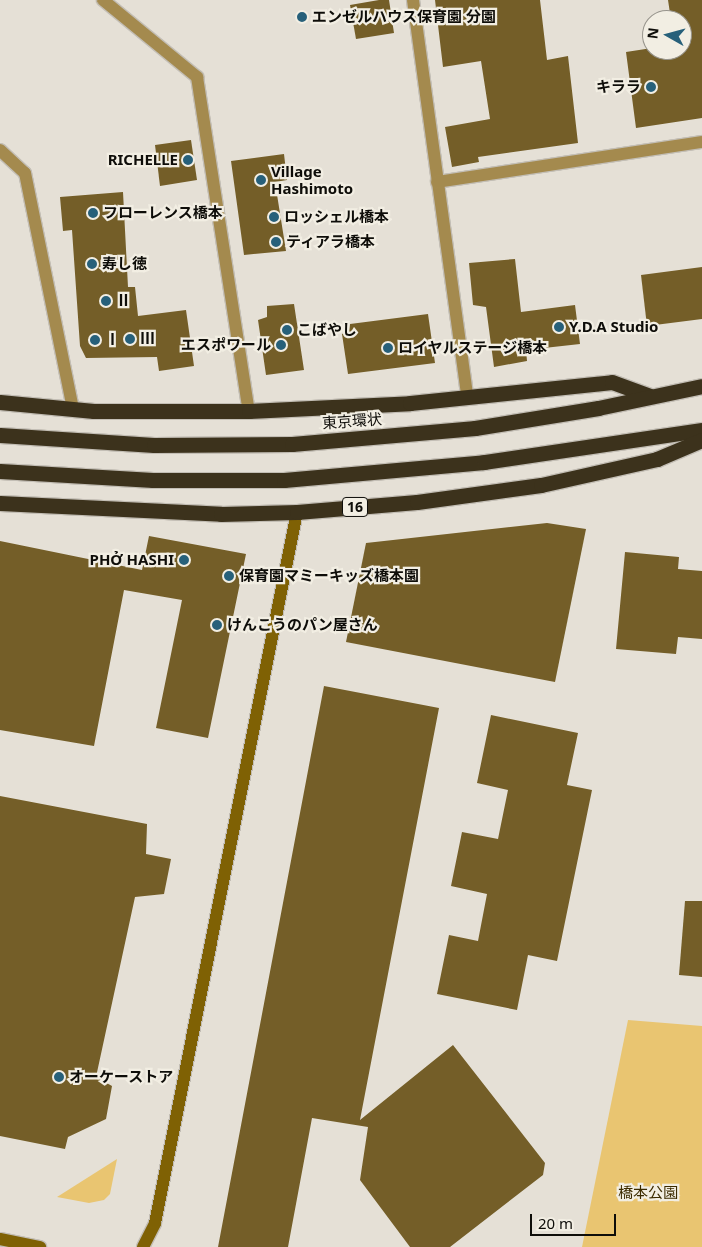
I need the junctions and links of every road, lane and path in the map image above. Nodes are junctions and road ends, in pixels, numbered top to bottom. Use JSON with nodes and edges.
{"nodes":[{"id":1,"x":103,"y":0,"type":"edge"},
{"id":2,"x":413,"y":0,"type":"edge"},
{"id":3,"x":702,"y":142,"type":"edge"},
{"id":4,"x":0,"y":150,"type":"edge"},
{"id":5,"x":437,"y":182,"type":"junction"},
{"id":6,"x":702,"y":386,"type":"edge"},
{"id":7,"x":467,"y":396,"type":"junction"},
{"id":8,"x":650,"y":396,"type":"junction"},
{"id":9,"x":0,"y":402,"type":"edge"},
{"id":10,"x":73,"y":409,"type":"junction"},
{"id":11,"x":249,"y":411,"type":"junction"},
{"id":12,"x":702,"y":430,"type":"edge"},
{"id":13,"x":0,"y":435,"type":"edge"},
{"id":14,"x":702,"y":440,"type":"edge"},
{"id":15,"x":0,"y":471,"type":"edge"},
{"id":16,"x":0,"y":503,"type":"edge"},
{"id":17,"x":297,"y":512,"type":"junction"},
{"id":18,"x":0,"y":1239,"type":"edge"},
{"id":19,"x":40,"y":1247,"type":"edge"},
{"id":20,"x":143,"y":1247,"type":"edge"}],
"edges":[{"from":1,"to":11,"type":"street"},
{"from":2,"to":5,"type":"street"},
{"from":3,"to":5,"type":"street"},
{"from":4,"to":10,"type":"street"},
{"from":5,"to":7,"type":"street"},
{"from":6,"to":8,"type":"highway","name":"東京環状"},
{"from":7,"to":8,"type":"highway"},
{"from":7,"to":11,"type":"highway"},
{"from":8,"to":13,"type":"highway","name":"東京環状"},
{"from":9,"to":10,"type":"highway"},
{"from":10,"to":11,"type":"highway"},
{"from":12,"to":15,"type":"highway","number":"16"},
{"from":14,"to":17,"type":"highway","number":"16"},
{"from":16,"to":17,"type":"highway","number":"16"},
{"from":17,"to":20,"type":"street"},
{"from":18,"to":19,"type":"street"}]}
